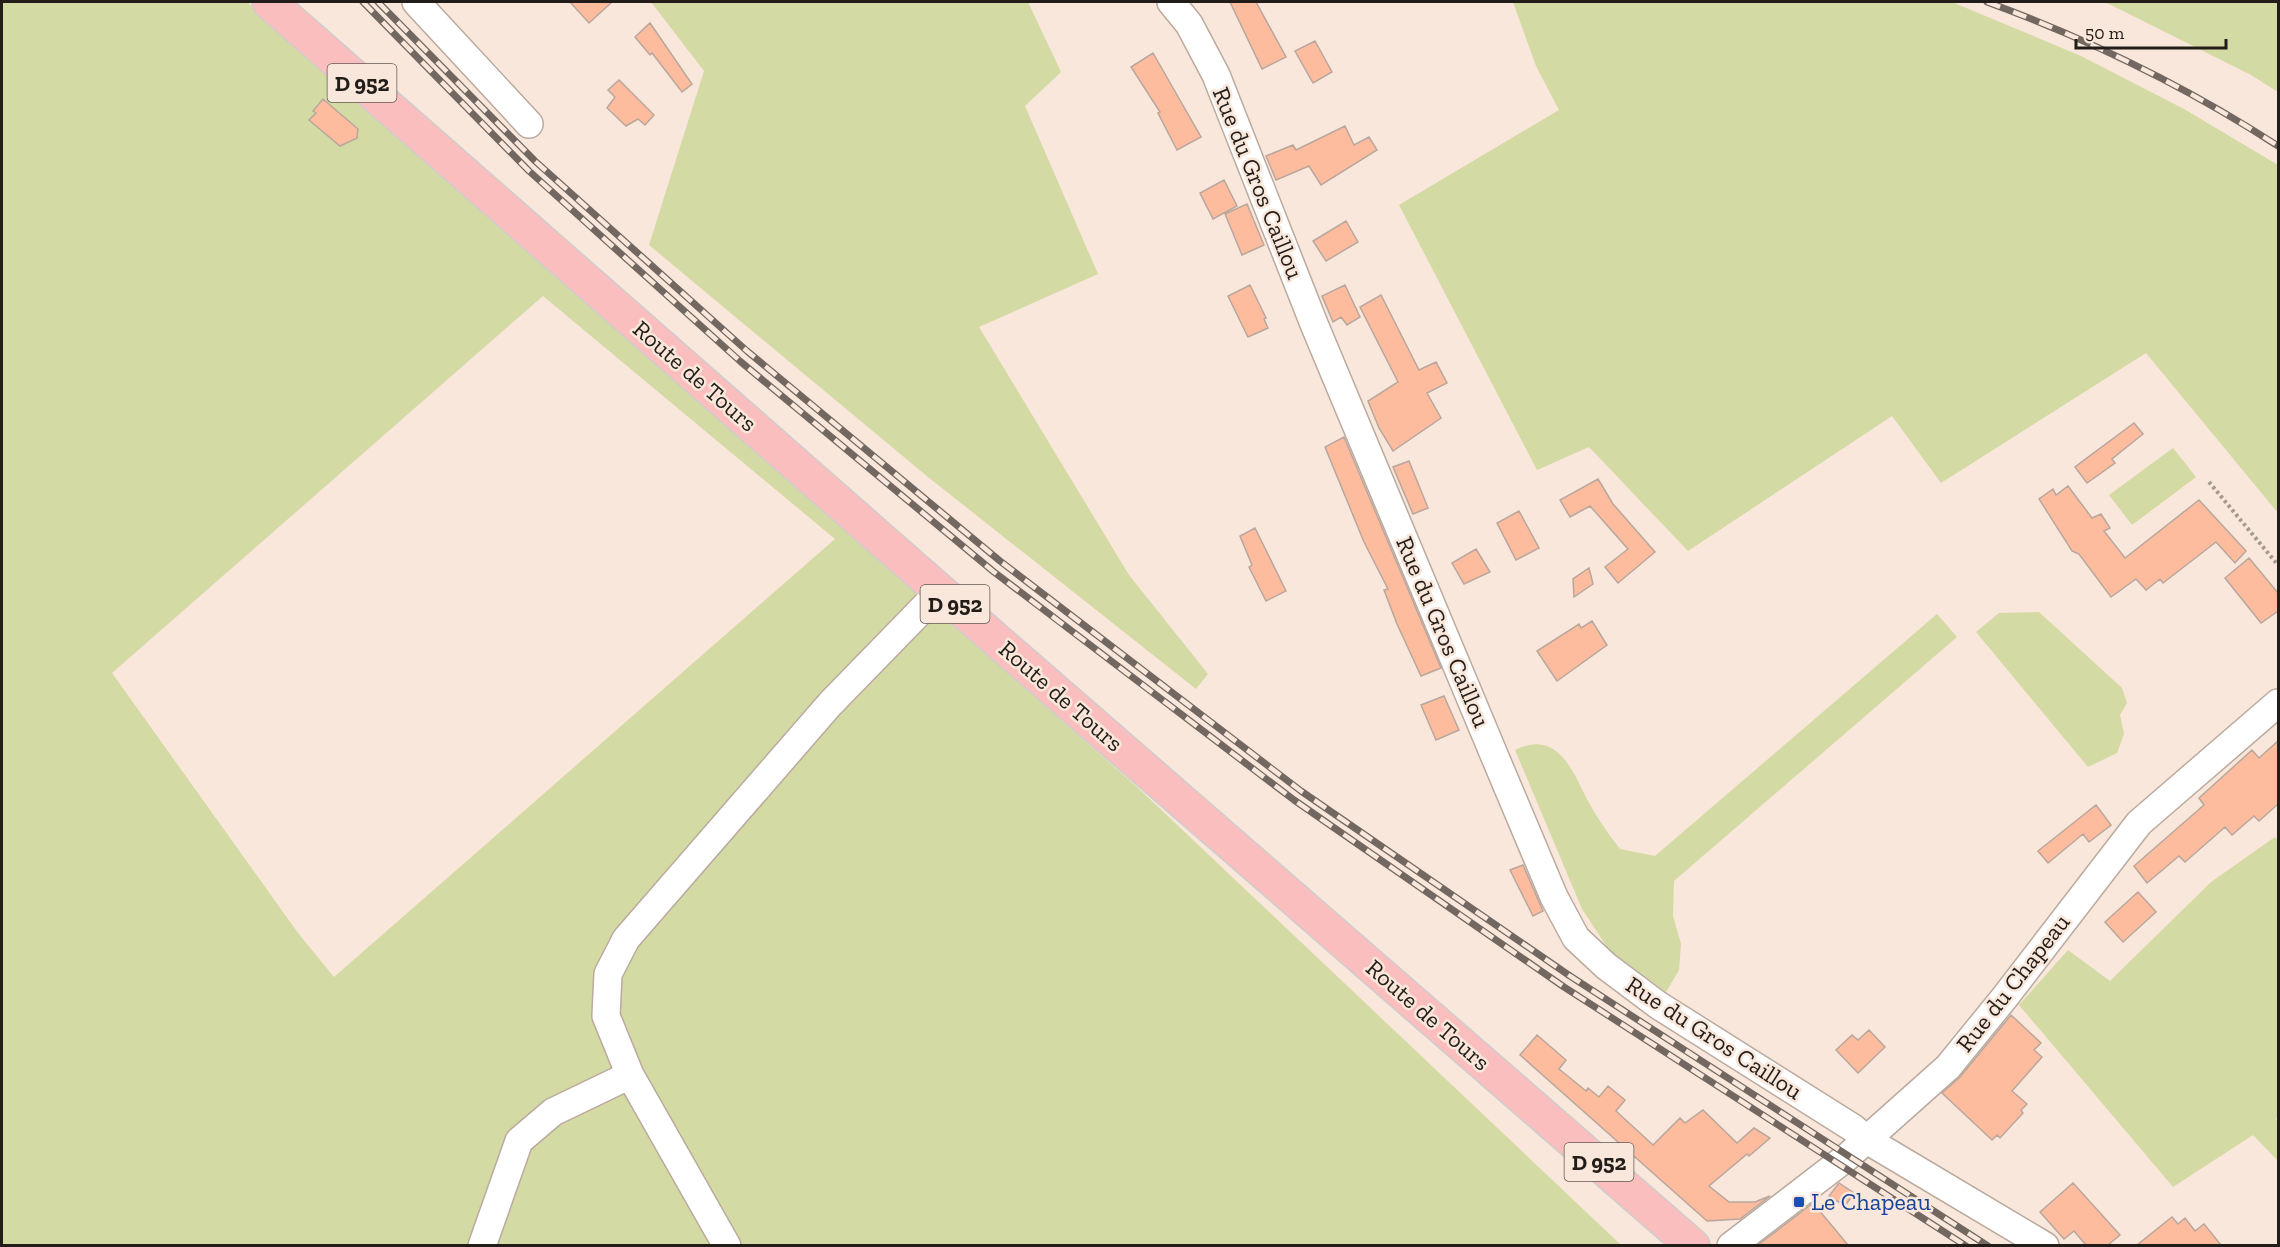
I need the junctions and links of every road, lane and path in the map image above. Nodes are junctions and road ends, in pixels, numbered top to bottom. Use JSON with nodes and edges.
{"nodes":[{"id":1,"x":269,"y":2,"type":"edge"},
{"id":2,"x":416,"y":2,"type":"edge"},
{"id":3,"x":1171,"y":2,"type":"edge"},
{"id":4,"x":529,"y":124,"type":"dead end"},
{"id":5,"x":2209,"y":482,"type":"dead end"},
{"id":6,"x":2278,"y":564,"type":"edge"},
{"id":7,"x":940,"y":591,"type":"junction"},
{"id":8,"x":2278,"y":703,"type":"edge"},
{"id":9,"x":630,"y":1075,"type":"junction"},
{"id":10,"x":1867,"y":1140,"type":"junction"},
{"id":11,"x":482,"y":1245,"type":"edge"},
{"id":12,"x":728,"y":1245,"type":"edge"},
{"id":13,"x":1693,"y":1245,"type":"edge"},
{"id":14,"x":1731,"y":1245,"type":"edge"},
{"id":15,"x":2045,"y":1245,"type":"edge"}],
"edges":[{"from":1,"to":7,"type":"main road","name":"Route de Tours","number":"D 952"},
{"from":2,"to":4,"type":"street"},
{"from":3,"to":10,"type":"street","name":"Rue du Gros Caillou"},
{"from":5,"to":6,"type":"path"},
{"from":7,"to":9,"type":"street"},
{"from":7,"to":13,"type":"main road","name":"Route de Tours","number":"D 952"},
{"from":8,"to":10,"type":"street","name":"Rue du Chapeau"},
{"from":9,"to":11,"type":"street"},
{"from":9,"to":12,"type":"street"},
{"from":10,"to":14,"type":"street","name":"Rue du Chapeau"},
{"from":10,"to":15,"type":"street","name":"Rue du Gros Caillou"}]}
